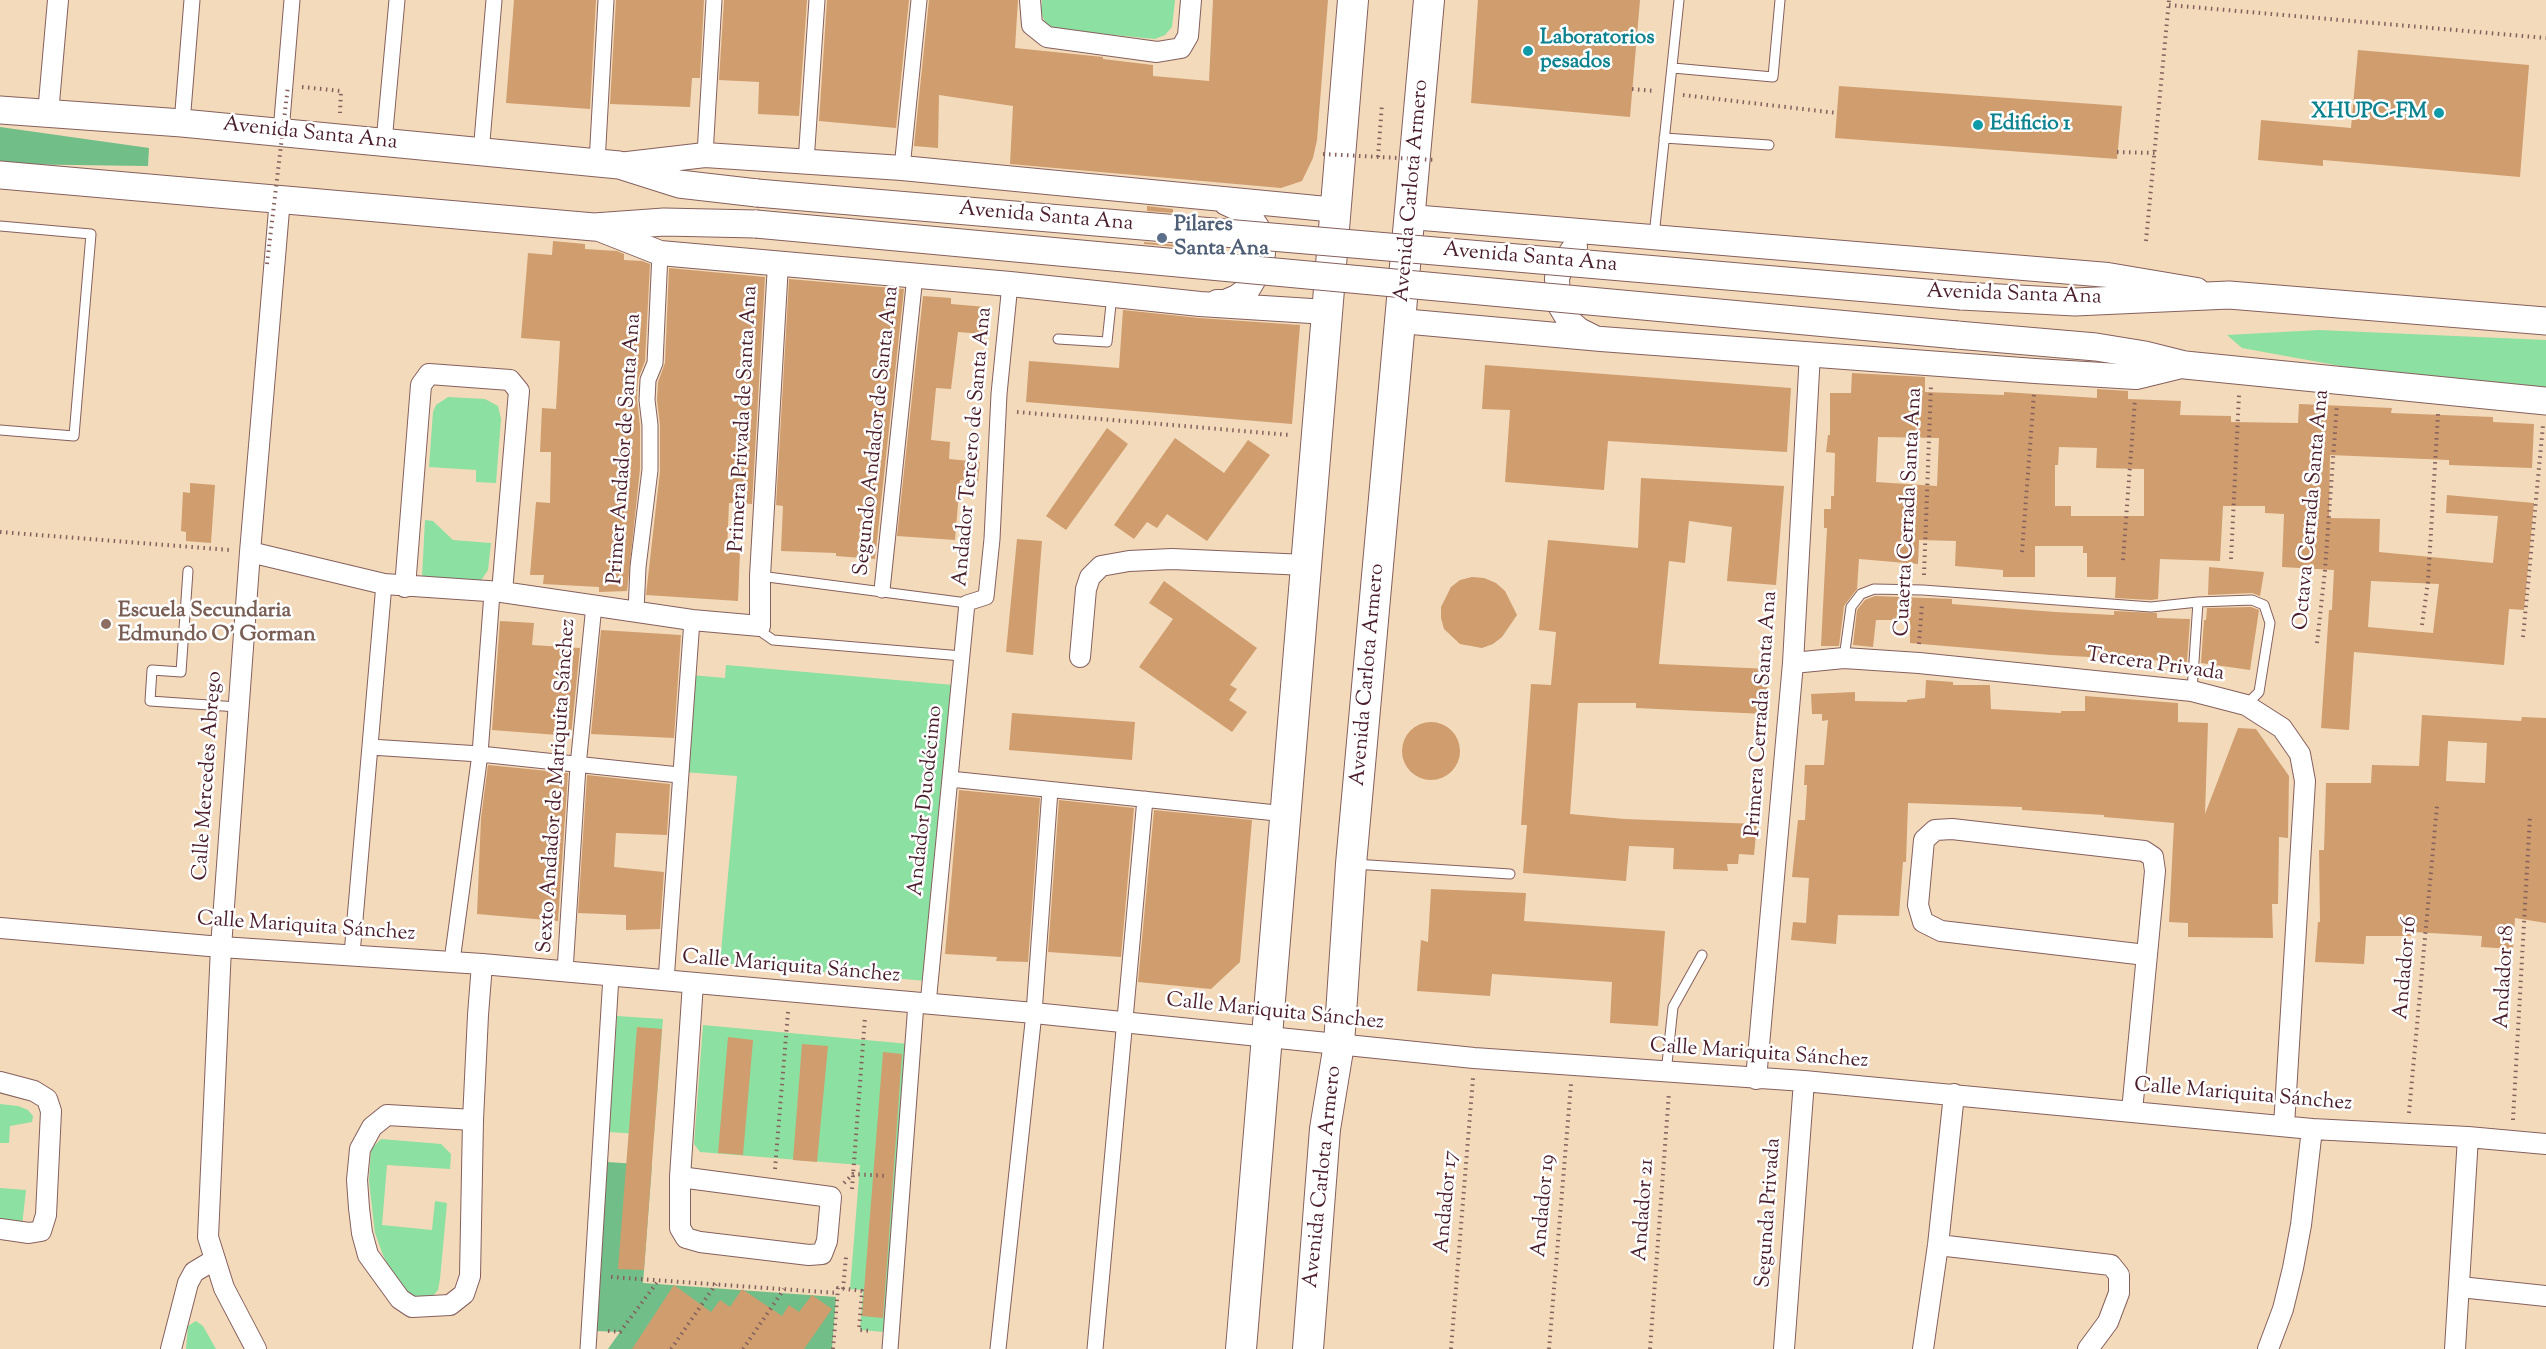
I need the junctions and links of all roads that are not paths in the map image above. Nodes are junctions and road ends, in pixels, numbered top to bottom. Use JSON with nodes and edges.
{"nodes":[{"id":1,"x":58,"y":0,"type":"edge"},
{"id":2,"x":192,"y":0,"type":"edge"},
{"id":3,"x":292,"y":0,"type":"edge"},
{"id":4,"x":397,"y":0,"type":"edge"},
{"id":5,"x":494,"y":0,"type":"edge"},
{"id":6,"x":606,"y":0,"type":"edge"},
{"id":7,"x":714,"y":0,"type":"edge"},
{"id":8,"x":818,"y":0,"type":"edge"},
{"id":9,"x":919,"y":0,"type":"edge"},
{"id":10,"x":1030,"y":0,"type":"edge"},
{"id":11,"x":1191,"y":0,"type":"edge"},
{"id":12,"x":1353,"y":0,"type":"edge"},
{"id":13,"x":1429,"y":0,"type":"edge"},
{"id":14,"x":1680,"y":0,"type":"edge"},
{"id":15,"x":1780,"y":0,"type":"edge"},
{"id":16,"x":1672,"y":68,"type":"junction"},
{"id":17,"x":0,"y":110,"type":"edge"},
{"id":18,"x":48,"y":114,"type":"junction"},
{"id":19,"x":182,"y":123,"type":"junction"},
{"id":20,"x":281,"y":132,"type":"junction"},
{"id":21,"x":1664,"y":138,"type":"junction"},
{"id":22,"x":384,"y":142,"type":"junction"},
{"id":23,"x":1769,"y":145,"type":"dead end"},
{"id":24,"x":481,"y":153,"type":"junction"},
{"id":25,"x":705,"y":155,"type":"junction"},
{"id":26,"x":806,"y":162,"type":"junction"},
{"id":27,"x":608,"y":164,"type":"junction"},
{"id":28,"x":902,"y":168,"type":"junction"},
{"id":29,"x":0,"y":175,"type":"edge"},
{"id":30,"x":280,"y":198,"type":"junction"},
{"id":31,"x":1213,"y":200,"type":"junction"},
{"id":32,"x":1337,"y":210,"type":"junction"},
{"id":33,"x":1411,"y":217,"type":"junction"},
{"id":34,"x":0,"y":226,"type":"edge"},
{"id":35,"x":594,"y":227,"type":"junction"},
{"id":36,"x":1608,"y":234,"type":"junction"},
{"id":37,"x":1654,"y":238,"type":"junction"},
{"id":38,"x":660,"y":253,"type":"junction"},
{"id":39,"x":778,"y":264,"type":"junction"},
{"id":40,"x":915,"y":276,"type":"junction"},
{"id":41,"x":1010,"y":284,"type":"junction"},
{"id":42,"x":1112,"y":295,"type":"junction"},
{"id":43,"x":2229,"y":295,"type":"junction"},
{"id":44,"x":1200,"y":303,"type":"junction"},
{"id":45,"x":1327,"y":312,"type":"junction"},
{"id":46,"x":1401,"y":321,"type":"junction"},
{"id":47,"x":2546,"y":321,"type":"edge"},
{"id":48,"x":1058,"y":339,"type":"dead end"},
{"id":49,"x":1601,"y":339,"type":"junction"},
{"id":50,"x":1810,"y":353,"type":"junction"},
{"id":51,"x":2185,"y":365,"type":"junction"},
{"id":52,"x":2546,"y":400,"type":"edge"},
{"id":53,"x":0,"y":430,"type":"edge"},
{"id":54,"x":250,"y":552,"type":"junction"},
{"id":55,"x":1306,"y":565,"type":"junction"},
{"id":56,"x":188,"y":571,"type":"dead end"},
{"id":57,"x":760,"y":576,"type":"junction"},
{"id":58,"x":384,"y":584,"type":"junction"},
{"id":59,"x":405,"y":587,"type":"junction"},
{"id":60,"x":882,"y":590,"type":"junction"},
{"id":61,"x":497,"y":593,"type":"junction"},
{"id":62,"x":2198,"y":602,"type":"junction"},
{"id":63,"x":967,"y":603,"type":"junction"},
{"id":64,"x":594,"y":605,"type":"junction"},
{"id":65,"x":636,"y":612,"type":"junction"},
{"id":66,"x":692,"y":620,"type":"junction"},
{"id":67,"x":760,"y":626,"type":"junction"},
{"id":68,"x":962,"y":656,"type":"junction"},
{"id":69,"x":1080,"y":657,"type":"dead end"},
{"id":70,"x":1844,"y":658,"type":"junction"},
{"id":71,"x":1792,"y":663,"type":"junction"},
{"id":72,"x":2192,"y":691,"type":"junction"},
{"id":73,"x":2246,"y":705,"type":"junction"},
{"id":74,"x":238,"y":707,"type":"junction"},
{"id":75,"x":370,"y":747,"type":"junction"},
{"id":76,"x":480,"y":754,"type":"junction"},
{"id":77,"x":579,"y":766,"type":"junction"},
{"id":78,"x":679,"y":775,"type":"junction"},
{"id":79,"x":950,"y":779,"type":"junction"},
{"id":80,"x":1050,"y":790,"type":"junction"},
{"id":81,"x":1145,"y":799,"type":"junction"},
{"id":82,"x":1286,"y":814,"type":"junction"},
{"id":83,"x":1351,"y":864,"type":"junction"},
{"id":84,"x":1510,"y":874,"type":"dead end"},
{"id":85,"x":0,"y":928,"type":"edge"},
{"id":86,"x":221,"y":947,"type":"junction"},
{"id":87,"x":352,"y":954,"type":"junction"},
{"id":88,"x":1702,"y":955,"type":"dead end"},
{"id":89,"x":2146,"y":955,"type":"junction"},
{"id":90,"x":452,"y":961,"type":"junction"},
{"id":91,"x":482,"y":964,"type":"junction"},
{"id":92,"x":565,"y":971,"type":"junction"},
{"id":93,"x":611,"y":976,"type":"junction"},
{"id":94,"x":666,"y":981,"type":"junction"},
{"id":95,"x":693,"y":983,"type":"junction"},
{"id":96,"x":922,"y":1004,"type":"junction"},
{"id":97,"x":1034,"y":1012,"type":"junction"},
{"id":98,"x":1124,"y":1022,"type":"junction"},
{"id":99,"x":1266,"y":1037,"type":"junction"},
{"id":100,"x":1338,"y":1044,"type":"junction"},
{"id":101,"x":1668,"y":1073,"type":"junction"},
{"id":102,"x":1756,"y":1079,"type":"junction"},
{"id":103,"x":1804,"y":1081,"type":"junction"},
{"id":104,"x":0,"y":1082,"type":"edge"},
{"id":105,"x":1954,"y":1094,"type":"junction"},
{"id":106,"x":2132,"y":1111,"type":"junction"},
{"id":107,"x":473,"y":1120,"type":"junction"},
{"id":108,"x":2284,"y":1126,"type":"junction"},
{"id":109,"x":2312,"y":1129,"type":"junction"},
{"id":110,"x":2468,"y":1137,"type":"junction"},
{"id":111,"x":2546,"y":1144,"type":"edge"},
{"id":112,"x":681,"y":1177,"type":"junction"},
{"id":113,"x":0,"y":1229,"type":"edge"},
{"id":114,"x":1938,"y":1245,"type":"junction"},
{"id":115,"x":214,"y":1260,"type":"junction"},
{"id":116,"x":2460,"y":1287,"type":"junction"},
{"id":117,"x":2546,"y":1296,"type":"edge"},
{"id":118,"x":171,"y":1349,"type":"edge"},
{"id":119,"x":256,"y":1349,"type":"edge"},
{"id":120,"x":588,"y":1349,"type":"edge"},
{"id":121,"x":890,"y":1349,"type":"edge"},
{"id":122,"x":998,"y":1349,"type":"edge"},
{"id":123,"x":1095,"y":1349,"type":"edge"},
{"id":124,"x":1241,"y":1349,"type":"edge"},
{"id":125,"x":1308,"y":1349,"type":"edge"},
{"id":126,"x":1784,"y":1349,"type":"edge"},
{"id":127,"x":1923,"y":1349,"type":"edge"},
{"id":128,"x":2088,"y":1349,"type":"edge"},
{"id":129,"x":2268,"y":1349,"type":"edge"},
{"id":130,"x":2455,"y":1349,"type":"edge"}],
"edges":[{"from":1,"to":18,"type":"street"},
{"from":2,"to":19,"type":"street"},
{"from":3,"to":20,"type":"street"},
{"from":4,"to":22,"type":"street"},
{"from":5,"to":24,"type":"street"},
{"from":6,"to":27,"type":"street"},
{"from":7,"to":25,"type":"street"},
{"from":8,"to":26,"type":"street"},
{"from":9,"to":28,"type":"street"},
{"from":10,"to":11,"type":"street"},
{"from":12,"to":32,"type":"main road"},
{"from":13,"to":33,"type":"main road","name":"Avenida Carlota Armero"},
{"from":14,"to":16,"type":"lane"},
{"from":15,"to":16,"type":"lane"},
{"from":16,"to":21,"type":"lane"},
{"from":17,"to":18,"type":"main road","name":"Avenida Santa Ana"},
{"from":18,"to":19,"type":"main road","name":"Avenida Santa Ana"},
{"from":19,"to":20,"type":"main road","name":"Avenida Santa Ana"},
{"from":20,"to":22,"type":"main road","name":"Avenida Santa Ana"},
{"from":21,"to":23,"type":"lane"},
{"from":21,"to":37,"type":"lane"},
{"from":22,"to":24,"type":"main road","name":"Avenida Santa Ana"},
{"from":24,"to":27,"type":"main road","name":"Avenida Santa Ana"},
{"from":25,"to":26,"type":"street","name":"Avenida Santa Ana"},
{"from":25,"to":27,"type":"street","name":"Avenida Santa Ana"},
{"from":26,"to":28,"type":"street","name":"Avenida Santa Ana"},
{"from":27,"to":43,"type":"main road","name":"Avenida Santa Ana","bridge":true},
{"from":28,"to":31,"type":"street","name":"Avenida Santa Ana"},
{"from":29,"to":30,"type":"main road","name":"Avenida Santa Ana"},
{"from":30,"to":35,"type":"main road","name":"Avenida Santa Ana"},
{"from":30,"to":54,"type":"street","name":"Calle Mercedes Abrego"},
{"from":31,"to":32,"type":"street","name":"Avenida Santa Ana"},
{"from":31,"to":44,"type":"street"},
{"from":32,"to":45,"type":"main road"},
{"from":33,"to":36,"type":"street","name":"Avenida Santa Ana"},
{"from":33,"to":46,"type":"main road","name":"Avenida Carlota Armero"},
{"from":34,"to":53,"type":"lane"},
{"from":35,"to":38,"type":"street","name":"Avenida Santa Ana"},
{"from":35,"to":51,"type":"main road","name":"Avenida Santa Ana","bridge":true},
{"from":36,"to":37,"type":"street","name":"Avenida Santa Ana"},
{"from":36,"to":49,"type":"street"},
{"from":37,"to":43,"type":"street","name":"Avenida Santa Ana"},
{"from":38,"to":39,"type":"street","name":"Avenida Santa Ana"},
{"from":38,"to":65,"type":"street","name":"Primer Andador de Santa Ana"},
{"from":39,"to":40,"type":"street","name":"Avenida Santa Ana"},
{"from":39,"to":57,"type":"street","name":"Primera Privada de Santa Ana"},
{"from":40,"to":41,"type":"street","name":"Avenida Santa Ana"},
{"from":40,"to":60,"type":"street","name":"Segundo Andador de Santa Ana"},
{"from":41,"to":42,"type":"street","name":"Avenida Santa Ana"},
{"from":41,"to":63,"type":"street","name":"Andador Tercero de Santa Ana"},
{"from":42,"to":44,"type":"street","name":"Avenida Santa Ana"},
{"from":42,"to":48,"type":"lane"},
{"from":43,"to":47,"type":"main road","name":"Avenida Santa Ana"},
{"from":44,"to":45,"type":"street","name":"Avenida Santa Ana"},
{"from":45,"to":55,"type":"main road"},
{"from":46,"to":49,"type":"street","name":"Avenida Santa Ana"},
{"from":46,"to":83,"type":"main road","name":"Avenida Carlota Armero"},
{"from":49,"to":50,"type":"street","name":"Avenida Santa Ana"},
{"from":50,"to":51,"type":"street","name":"Avenida Santa Ana"},
{"from":50,"to":71,"type":"street","name":"Primera Cerrada Santa Ana"},
{"from":51,"to":52,"type":"main road","name":"Avenida Santa Ana"},
{"from":54,"to":58,"type":"street"},
{"from":54,"to":74,"type":"street","name":"Calle Mercedes Abrego"},
{"from":55,"to":69,"type":"street"},
{"from":55,"to":82,"type":"main road"},
{"from":56,"to":74,"type":"lane"},
{"from":57,"to":60,"type":"lane","name":"Primera Privada de Santa Ana"},
{"from":57,"to":67,"type":"street","name":"Primera Privada de Santa Ana"},
{"from":58,"to":59,"type":"street"},
{"from":58,"to":75,"type":"street"},
{"from":59,"to":61,"type":"street"},
{"from":59,"to":61,"type":"street"},
{"from":60,"to":63,"type":"lane","name":"Primera Privada de Santa Ana"},
{"from":61,"to":64,"type":"street"},
{"from":61,"to":76,"type":"street"},
{"from":62,"to":70,"type":"lane"},
{"from":62,"to":72,"type":"lane"},
{"from":62,"to":73,"type":"lane"},
{"from":63,"to":68,"type":"street","name":"Andador Duodécimo"},
{"from":64,"to":65,"type":"street"},
{"from":64,"to":77,"type":"street","name":"Sexto Andador de Mariquita Sánchez"},
{"from":65,"to":66,"type":"street"},
{"from":66,"to":67,"type":"street"},
{"from":66,"to":78,"type":"street"},
{"from":67,"to":68,"type":"lane"},
{"from":68,"to":79,"type":"street","name":"Andador Duodécimo"},
{"from":70,"to":71,"type":"street","name":"Tercera Privada"},
{"from":70,"to":72,"type":"street","name":"Tercera Privada"},
{"from":71,"to":102,"type":"street","name":"Primera Cerrada Santa Ana"},
{"from":72,"to":73,"type":"street","name":"Tercera Privada"},
{"from":73,"to":108,"type":"street","name":"Tercera Privada"},
{"from":74,"to":86,"type":"street","name":"Calle Mercedes Abrego"},
{"from":75,"to":76,"type":"street"},
{"from":75,"to":87,"type":"street"},
{"from":76,"to":77,"type":"street"},
{"from":76,"to":90,"type":"street"},
{"from":77,"to":78,"type":"street"},
{"from":77,"to":92,"type":"street","name":"Sexto Andador de Mariquita Sánchez"},
{"from":78,"to":94,"type":"street"},
{"from":79,"to":80,"type":"street"},
{"from":79,"to":96,"type":"street","name":"Andador Duodécimo"},
{"from":80,"to":81,"type":"street"},
{"from":80,"to":97,"type":"street"},
{"from":81,"to":82,"type":"street"},
{"from":81,"to":98,"type":"street"},
{"from":82,"to":99,"type":"main road"},
{"from":83,"to":84,"type":"lane"},
{"from":83,"to":100,"type":"main road","name":"Avenida Carlota Armero"},
{"from":85,"to":86,"type":"street","name":"Calle Mariquita Sánchez"},
{"from":86,"to":87,"type":"street","name":"Calle Mariquita Sánchez"},
{"from":86,"to":115,"type":"street","name":"Calle Mercedes Abrego"},
{"from":87,"to":90,"type":"street","name":"Calle Mariquita Sánchez"},
{"from":88,"to":101,"type":"lane"},
{"from":89,"to":89,"type":"street"},
{"from":89,"to":106,"type":"street"},
{"from":90,"to":91,"type":"street","name":"Calle Mariquita Sánchez"},
{"from":91,"to":92,"type":"street","name":"Calle Mariquita Sánchez"},
{"from":91,"to":107,"type":"street"},
{"from":92,"to":93,"type":"street","name":"Calle Mariquita Sánchez"},
{"from":93,"to":94,"type":"street","name":"Calle Mariquita Sánchez"},
{"from":93,"to":120,"type":"street"},
{"from":94,"to":95,"type":"street","name":"Calle Mariquita Sánchez"},
{"from":95,"to":96,"type":"street","name":"Calle Mariquita Sánchez"},
{"from":95,"to":112,"type":"street"},
{"from":96,"to":97,"type":"street","name":"Calle Mariquita Sánchez"},
{"from":96,"to":121,"type":"street","name":"Andador Duodécimo"},
{"from":97,"to":98,"type":"street","name":"Calle Mariquita Sánchez"},
{"from":97,"to":122,"type":"street"},
{"from":98,"to":99,"type":"street","name":"Calle Mariquita Sánchez"},
{"from":98,"to":123,"type":"street"},
{"from":99,"to":100,"type":"street","name":"Calle Mariquita Sánchez"},
{"from":99,"to":124,"type":"main road"},
{"from":100,"to":101,"type":"street","name":"Calle Mariquita Sánchez"},
{"from":100,"to":125,"type":"main road","name":"Avenida Carlota Armero"},
{"from":101,"to":102,"type":"street","name":"Calle Mariquita Sánchez"},
{"from":102,"to":103,"type":"street","name":"Calle Mariquita Sánchez"},
{"from":103,"to":105,"type":"street","name":"Calle Mariquita Sánchez"},
{"from":103,"to":126,"type":"street","name":"Segunda Privada"},
{"from":104,"to":113,"type":"street"},
{"from":105,"to":106,"type":"street","name":"Calle Mariquita Sánchez"},
{"from":105,"to":114,"type":"street"},
{"from":106,"to":108,"type":"street","name":"Calle Mariquita Sánchez"},
{"from":107,"to":107,"type":"street"},
{"from":108,"to":109,"type":"street","name":"Calle Mariquita Sánchez"},
{"from":109,"to":110,"type":"street","name":"Calle Mariquita Sánchez"},
{"from":109,"to":129,"type":"street"},
{"from":110,"to":111,"type":"street","name":"Calle Mariquita Sánchez"},
{"from":110,"to":116,"type":"street"},
{"from":112,"to":112,"type":"street"},
{"from":114,"to":127,"type":"street"},
{"from":114,"to":128,"type":"street"},
{"from":115,"to":118,"type":"street"},
{"from":115,"to":119,"type":"street","name":"Calle Mercedes Abrego"},
{"from":116,"to":117,"type":"street"},
{"from":116,"to":130,"type":"street"}]}
